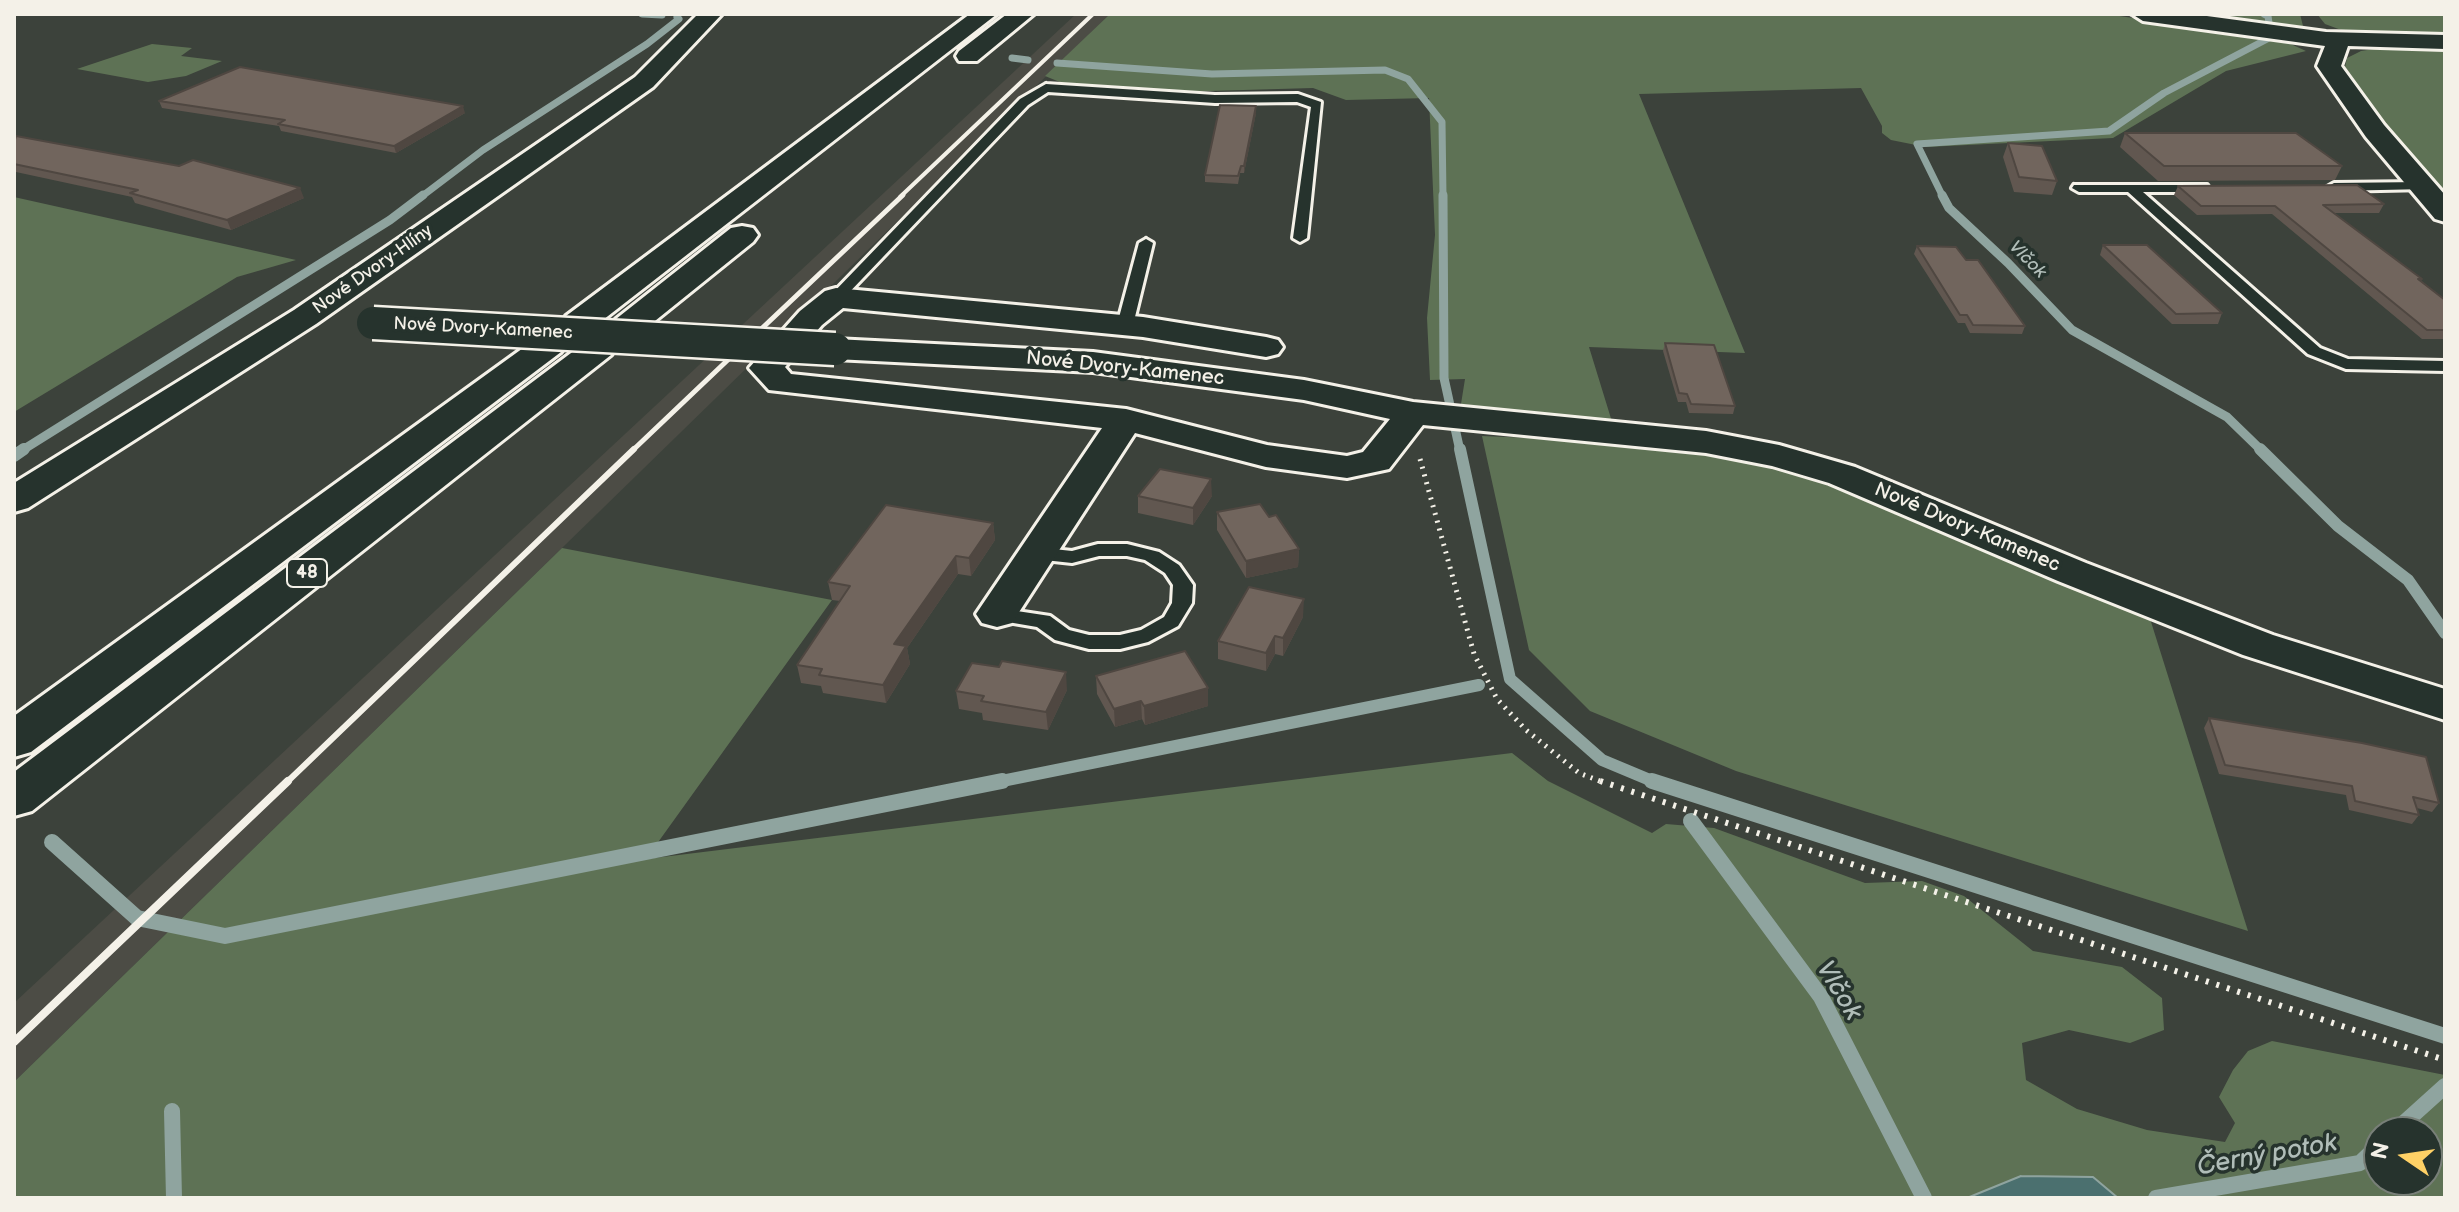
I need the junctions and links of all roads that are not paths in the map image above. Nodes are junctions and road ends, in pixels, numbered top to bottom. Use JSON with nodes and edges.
{"nodes":[{"id":1,"x":711,"y":14,"type":"edge"},
{"id":2,"x":985,"y":14,"type":"edge"},
{"id":3,"x":1022,"y":14,"type":"edge"},
{"id":4,"x":2143,"y":14,"type":"edge"},
{"id":5,"x":2341,"y":40,"type":"junction"},
{"id":6,"x":2445,"y":42,"type":"edge"},
{"id":7,"x":812,"y":180,"type":"dead end"},
{"id":8,"x":2422,"y":186,"type":"junction"},
{"id":9,"x":2315,"y":187,"type":"edge"},
{"id":10,"x":2079,"y":188,"type":"dead end"},
{"id":11,"x":2131,"y":188,"type":"junction"},
{"id":12,"x":2223,"y":188,"type":"edge"},
{"id":13,"x":2445,"y":213,"type":"edge"},
{"id":14,"x":763,"y":219,"type":"dead end"},
{"id":15,"x":1300,"y":238,"type":"dead end"},
{"id":16,"x":1146,"y":243,"type":"dead end"},
{"id":17,"x":836,"y":298,"type":"junction"},
{"id":18,"x":305,"y":317,"type":"junction"},
{"id":19,"x":1125,"y":325,"type":"junction"},
{"id":20,"x":588,"y":335,"type":"junction"},
{"id":21,"x":1266,"y":347,"type":"dead end"},
{"id":22,"x":2445,"y":366,"type":"edge"},
{"id":23,"x":1126,"y":420,"type":"junction"},
{"id":24,"x":1413,"y":422,"type":"junction"},
{"id":25,"x":14,"y":500,"type":"edge"},
{"id":26,"x":1035,"y":553,"type":"junction"},
{"id":27,"x":997,"y":614,"type":"joint"},
{"id":28,"x":2445,"y":705,"type":"edge"},
{"id":29,"x":14,"y":740,"type":"edge"},
{"id":30,"x":14,"y":798,"type":"edge"}],
"edges":[{"from":1,"to":18,"type":"street","name":"Nové Dvory-Hlíny"},
{"from":2,"to":20,"type":"highway"},
{"from":3,"to":7,"type":"highway"},
{"from":4,"to":5,"type":"street"},
{"from":5,"to":6,"type":"street"},
{"from":5,"to":8,"type":"street"},
{"from":8,"to":9,"type":"lane"},
{"from":8,"to":13,"type":"street"},
{"from":10,"to":11,"type":"lane"},
{"from":11,"to":12,"type":"lane"},
{"from":11,"to":22,"type":"lane"},
{"from":14,"to":20,"type":"highway"},
{"from":15,"to":17,"type":"lane"},
{"from":16,"to":19,"type":"lane"},
{"from":17,"to":19,"type":"street","name":"Nové Dvory-Kamenec"},
{"from":17,"to":23,"type":"street"},
{"from":18,"to":24,"type":"street","name":"Nové Dvory-Kamenec","bridge":true},
{"from":18,"to":25,"type":"street","name":"Nové Dvory-Hlíny"},
{"from":19,"to":21,"type":"street","name":"Nové Dvory-Kamenec"},
{"from":20,"to":29,"type":"highway","number":"48"},
{"from":20,"to":30,"type":"highway","number":"48"},
{"from":23,"to":24,"type":"street"},
{"from":23,"to":26,"type":"street"},
{"from":24,"to":28,"type":"street","name":"Nové Dvory-Kamenec"},
{"from":26,"to":27,"type":"street"},
{"from":26,"to":27,"type":"lane"}]}
